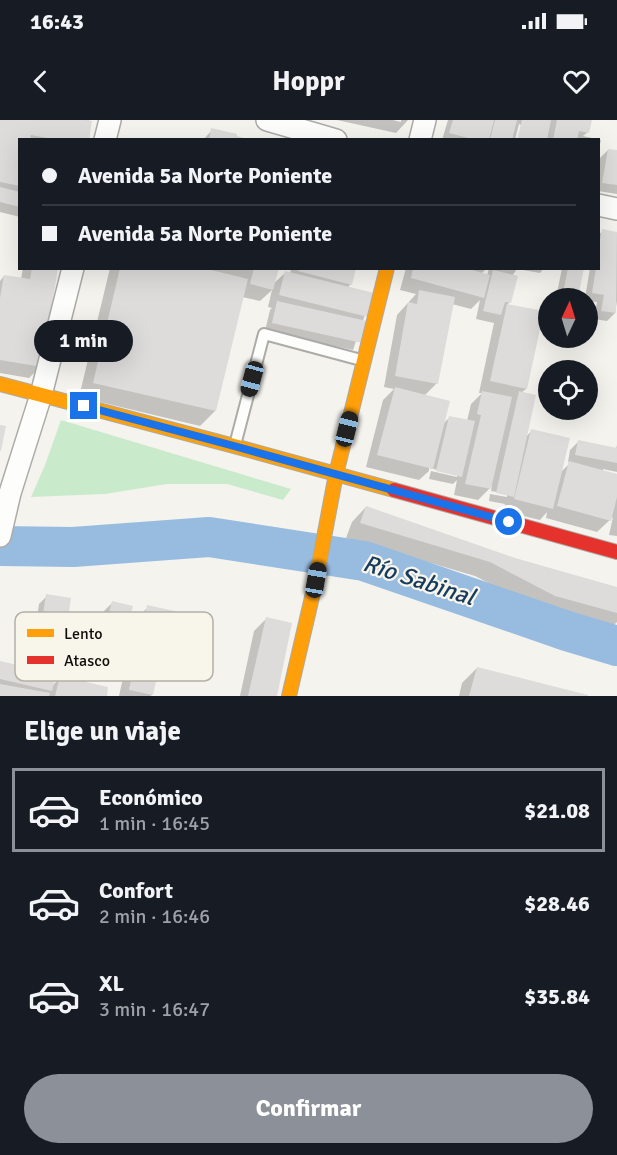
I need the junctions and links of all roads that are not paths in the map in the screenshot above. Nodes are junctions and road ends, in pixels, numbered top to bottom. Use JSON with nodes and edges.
{"nodes":[{"id":1,"x":110,"y":120,"type":"edge"},
{"id":2,"x":267,"y":120,"type":"edge"},
{"id":3,"x":424,"y":120,"type":"edge"},
{"id":4,"x":106,"y":138,"type":"edge"},
{"id":5,"x":329,"y":138,"type":"edge"},
{"id":6,"x":420,"y":138,"type":"edge"},
{"id":7,"x":600,"y":205,"type":"edge"},
{"id":8,"x":617,"y":209,"type":"edge"},
{"id":9,"x":72,"y":270,"type":"edge"},
{"id":10,"x":387,"y":270,"type":"edge"},
{"id":11,"x":364,"y":361,"type":"junction"},
{"id":12,"x":0,"y":384,"type":"edge"},
{"id":13,"x":41,"y":395,"type":"junction"},
{"id":14,"x":234,"y":446,"type":"junction"},
{"id":15,"x":336,"y":474,"type":"junction"},
{"id":16,"x":0,"y":536,"type":"edge"},
{"id":17,"x":617,"y":552,"type":"edge"},
{"id":18,"x":289,"y":696,"type":"edge"}],
"edges":[{"from":1,"to":4,"type":"street"},
{"from":2,"to":5,"type":"street"},
{"from":3,"to":6,"type":"street"},
{"from":7,"to":8,"type":"street"},
{"from":9,"to":13,"type":"street"},
{"from":10,"to":11,"type":"main road"},
{"from":11,"to":14,"type":"lane"},
{"from":11,"to":15,"type":"main road"},
{"from":12,"to":13,"type":"main road"},
{"from":13,"to":14,"type":"main road"},
{"from":13,"to":16,"type":"street"},
{"from":14,"to":15,"type":"main road"},
{"from":15,"to":17,"type":"main road"},
{"from":15,"to":18,"type":"main road"}]}
